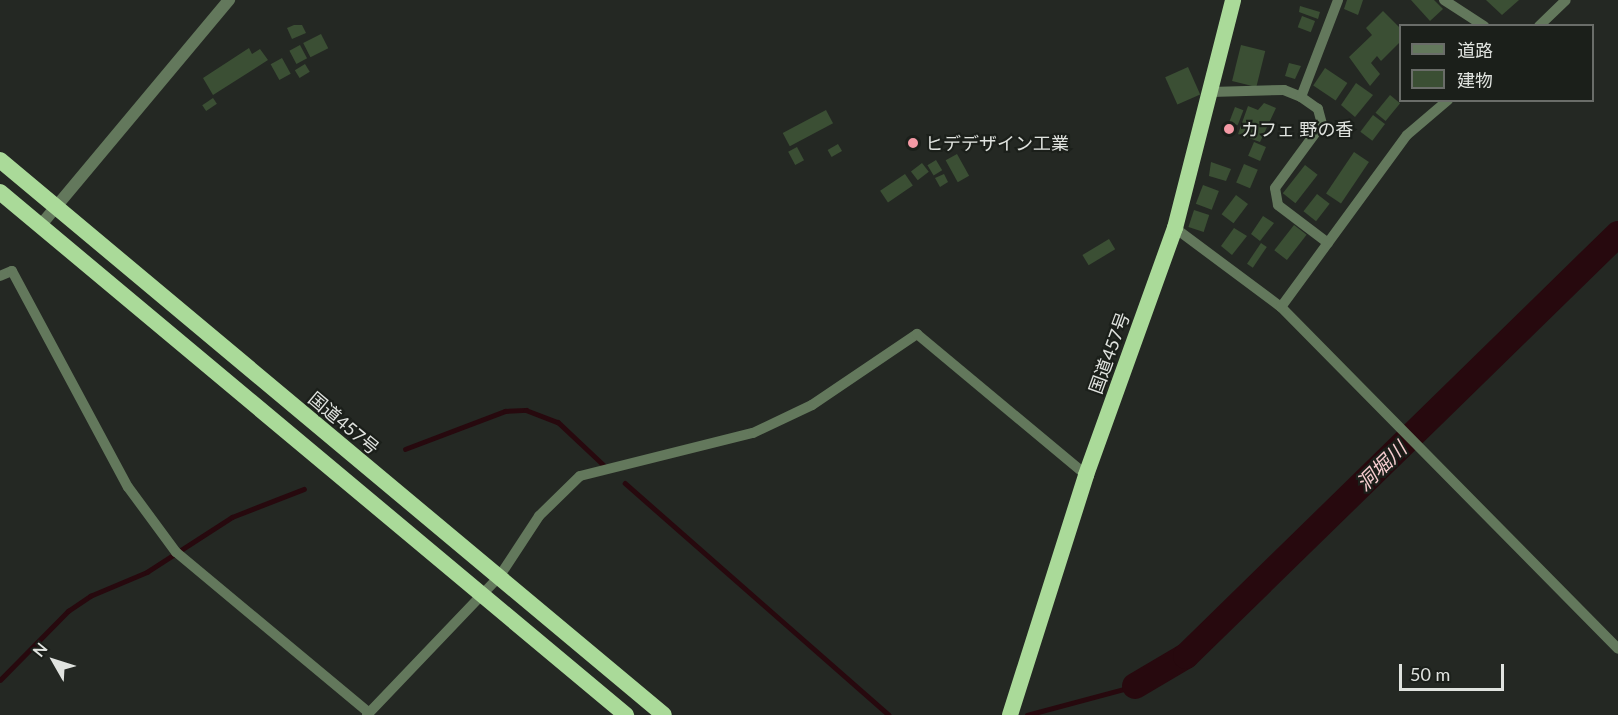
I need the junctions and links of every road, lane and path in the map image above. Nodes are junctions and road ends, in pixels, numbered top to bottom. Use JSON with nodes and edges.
{"nodes":[{"id":1,"x":229,"y":0,"type":"edge"},
{"id":2,"x":1233,"y":0,"type":"edge"},
{"id":3,"x":1338,"y":0,"type":"edge"},
{"id":4,"x":1444,"y":0,"type":"edge"},
{"id":5,"x":1566,"y":0,"type":"edge"},
{"id":6,"x":1481,"y":24,"type":"edge"},
{"id":7,"x":1541,"y":24,"type":"edge"},
{"id":8,"x":1211,"y":92,"type":"junction"},
{"id":9,"x":1301,"y":97,"type":"junction"},
{"id":10,"x":1446,"y":102,"type":"edge"},
{"id":11,"x":0,"y":160,"type":"edge"},
{"id":12,"x":0,"y":192,"type":"edge"},
{"id":13,"x":55,"y":208,"type":"junction"},
{"id":14,"x":39,"y":226,"type":"junction"},
{"id":15,"x":1175,"y":228,"type":"junction"},
{"id":16,"x":1328,"y":243,"type":"junction"},
{"id":17,"x":0,"y":276,"type":"edge"},
{"id":18,"x":1281,"y":307,"type":"junction"},
{"id":19,"x":1086,"y":475,"type":"junction"},
{"id":20,"x":499,"y":577,"type":"junction"},
{"id":21,"x":483,"y":595,"type":"junction"},
{"id":22,"x":1618,"y":649,"type":"edge"},
{"id":23,"x":368,"y":714,"type":"edge"},
{"id":24,"x":626,"y":715,"type":"edge"},
{"id":25,"x":664,"y":715,"type":"edge"},
{"id":26,"x":1010,"y":715,"type":"edge"}],
"edges":[{"from":1,"to":13,"type":"street"},
{"from":2,"to":8,"type":"highway","name":"国道457号"},
{"from":3,"to":9,"type":"street"},
{"from":4,"to":6,"type":"street"},
{"from":5,"to":7,"type":"street"},
{"from":8,"to":9,"type":"street"},
{"from":8,"to":15,"type":"highway","name":"国道457号"},
{"from":9,"to":16,"type":"street"},
{"from":10,"to":16,"type":"street"},
{"from":11,"to":13,"type":"highway","name":"国道457号"},
{"from":12,"to":14,"type":"highway"},
{"from":13,"to":14,"type":"street"},
{"from":13,"to":20,"type":"highway","name":"国道457号"},
{"from":14,"to":21,"type":"highway"},
{"from":15,"to":18,"type":"street"},
{"from":15,"to":19,"type":"highway","name":"国道457号"},
{"from":16,"to":18,"type":"street"},
{"from":17,"to":23,"type":"street"},
{"from":18,"to":22,"type":"street"},
{"from":19,"to":20,"type":"street"},
{"from":19,"to":26,"type":"highway","name":"国道457号"},
{"from":20,"to":21,"type":"street"},
{"from":20,"to":25,"type":"highway","name":"国道457号"},
{"from":21,"to":23,"type":"street"},
{"from":21,"to":24,"type":"highway"}]}
